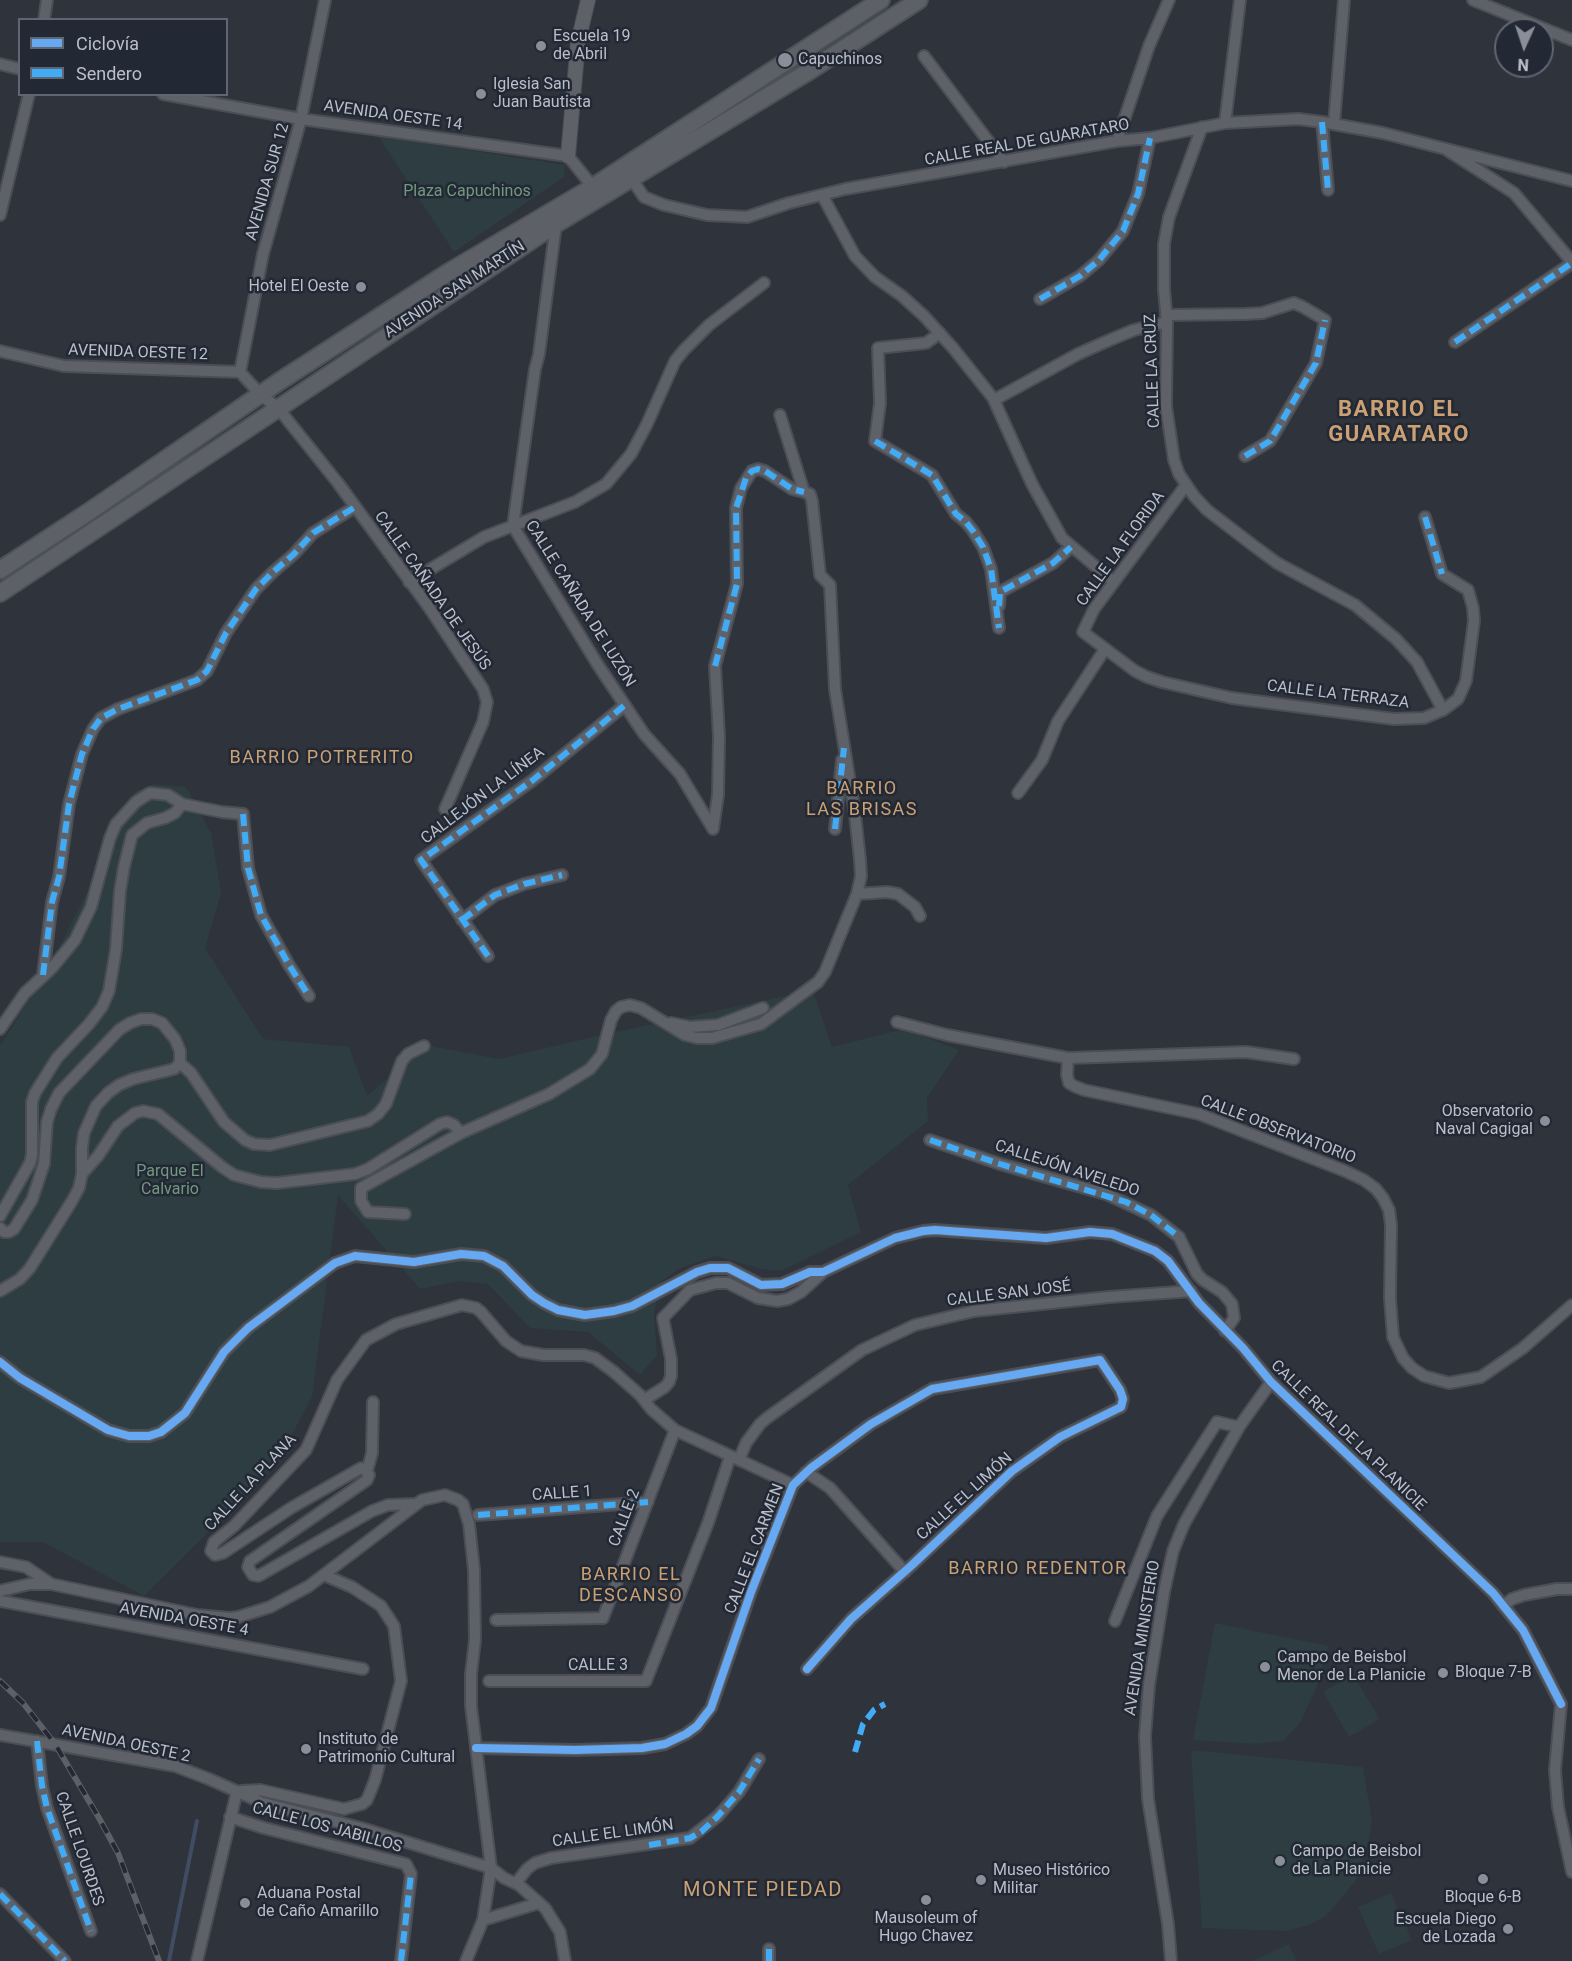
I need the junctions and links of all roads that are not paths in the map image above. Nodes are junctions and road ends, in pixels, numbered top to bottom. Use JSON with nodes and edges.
{"nodes":[{"id":1,"x":47,"y":0,"type":"edge"},
{"id":2,"x":324,"y":0,"type":"edge"},
{"id":3,"x":588,"y":0,"type":"edge"},
{"id":4,"x":881,"y":0,"type":"edge"},
{"id":5,"x":919,"y":0,"type":"edge"},
{"id":6,"x":1168,"y":0,"type":"edge"},
{"id":7,"x":1240,"y":0,"type":"edge"},
{"id":8,"x":1344,"y":0,"type":"edge"},
{"id":9,"x":1473,"y":0,"type":"edge"},
{"id":10,"x":900,"y":5,"type":"edge"},
{"id":11,"x":44,"y":18,"type":"edge"},
{"id":12,"x":1572,"y":40,"type":"edge"},
{"id":13,"x":924,"y":56,"type":"dead end"},
{"id":14,"x":0,"y":64,"type":"edge"},
{"id":15,"x":18,"y":68,"type":"edge"},
{"id":16,"x":29,"y":96,"type":"edge"},
{"id":17,"x":174,"y":96,"type":"edge"},
{"id":18,"x":302,"y":119,"type":"junction"},
{"id":19,"x":1225,"y":123,"type":"junction"},
{"id":20,"x":1328,"y":123,"type":"junction"},
{"id":21,"x":1202,"y":127,"type":"junction"},
{"id":22,"x":1150,"y":138,"type":"junction"},
{"id":23,"x":1117,"y":141,"type":"junction"},
{"id":24,"x":1442,"y":146,"type":"junction"},
{"id":25,"x":568,"y":156,"type":"junction"},
{"id":26,"x":1004,"y":162,"type":"junction"},
{"id":27,"x":631,"y":178,"type":"junction"},
{"id":28,"x":1572,"y":181,"type":"edge"},
{"id":29,"x":1328,"y":190,"type":"dead end"},
{"id":30,"x":596,"y":192,"type":"junction"},
{"id":31,"x":822,"y":195,"type":"junction"},
{"id":32,"x":0,"y":214,"type":"edge"},
{"id":33,"x":556,"y":224,"type":"junction"},
{"id":34,"x":1572,"y":263,"type":"edge"},
{"id":35,"x":764,"y":283,"type":"dead end"},
{"id":36,"x":1040,"y":299,"type":"dead end"},
{"id":37,"x":1167,"y":319,"type":"junction"},
{"id":38,"x":940,"y":333,"type":"junction"},
{"id":39,"x":1455,"y":342,"type":"dead end"},
{"id":40,"x":0,"y":351,"type":"edge"},
{"id":41,"x":240,"y":372,"type":"junction"},
{"id":42,"x":261,"y":395,"type":"junction"},
{"id":43,"x":994,"y":400,"type":"junction"},
{"id":44,"x":278,"y":408,"type":"junction"},
{"id":45,"x":780,"y":415,"type":"dead end"},
{"id":46,"x":1245,"y":456,"type":"dead end"},
{"id":47,"x":1186,"y":485,"type":"junction"},
{"id":48,"x":804,"y":492,"type":"junction"},
{"id":49,"x":355,"y":507,"type":"junction"},
{"id":50,"x":1425,"y":517,"type":"dead end"},
{"id":51,"x":513,"y":526,"type":"junction"},
{"id":52,"x":1071,"y":547,"type":"junction"},
{"id":53,"x":0,"y":570,"type":"edge"},
{"id":54,"x":409,"y":582,"type":"junction"},
{"id":55,"x":1114,"y":582,"type":"junction"},
{"id":56,"x":0,"y":593,"type":"edge"},
{"id":57,"x":1083,"y":632,"type":"joint"},
{"id":58,"x":1105,"y":649,"type":"junction"},
{"id":59,"x":625,"y":705,"type":"junction"},
{"id":60,"x":1443,"y":710,"type":"junction"},
{"id":61,"x":843,"y":748,"type":"junction"},
{"id":62,"x":1017,"y":793,"type":"dead end"},
{"id":63,"x":182,"y":804,"type":"junction"},
{"id":64,"x":445,"y":809,"type":"dead end"},
{"id":65,"x":835,"y":829,"type":"dead end"},
{"id":66,"x":562,"y":875,"type":"dead end"},
{"id":67,"x":857,"y":894,"type":"junction"},
{"id":68,"x":920,"y":916,"type":"dead end"},
{"id":69,"x":462,"y":920,"type":"junction"},
{"id":70,"x":488,"y":956,"type":"dead end"},
{"id":71,"x":43,"y":975,"type":"junction"},
{"id":72,"x":309,"y":996,"type":"dead end"},
{"id":73,"x":763,"y":1008,"type":"dead end"},
{"id":74,"x":665,"y":1021,"type":"junction"},
{"id":75,"x":897,"y":1022,"type":"dead end"},
{"id":76,"x":0,"y":1029,"type":"edge"},
{"id":77,"x":424,"y":1046,"type":"dead end"},
{"id":78,"x":1068,"y":1058,"type":"junction"},
{"id":79,"x":1294,"y":1059,"type":"dead end"},
{"id":80,"x":180,"y":1063,"type":"junction"},
{"id":81,"x":461,"y":1133,"type":"junction"},
{"id":82,"x":930,"y":1140,"type":"dead end"},
{"id":83,"x":82,"y":1174,"type":"junction"},
{"id":84,"x":405,"y":1214,"type":"dead end"},
{"id":85,"x":0,"y":1216,"type":"edge"},
{"id":86,"x":0,"y":1229,"type":"edge"},
{"id":87,"x":823,"y":1272,"type":"junction"},
{"id":88,"x":0,"y":1291,"type":"edge"},
{"id":89,"x":1191,"y":1291,"type":"junction"},
{"id":90,"x":1572,"y":1305,"type":"edge"},
{"id":91,"x":1225,"y":1331,"type":"junction"},
{"id":92,"x":1100,"y":1360,"type":"joint"},
{"id":93,"x":0,"y":1362,"type":"edge"},
{"id":94,"x":1271,"y":1382,"type":"junction"},
{"id":95,"x":644,"y":1400,"type":"junction"},
{"id":96,"x":373,"y":1402,"type":"dead end"},
{"id":97,"x":1239,"y":1427,"type":"junction"},
{"id":98,"x":675,"y":1430,"type":"junction"},
{"id":99,"x":734,"y":1458,"type":"junction"},
{"id":100,"x":367,"y":1471,"type":"junction"},
{"id":101,"x":806,"y":1472,"type":"junction"},
{"id":102,"x":793,"y":1485,"type":"junction"},
{"id":103,"x":648,"y":1502,"type":"junction"},
{"id":104,"x":414,"y":1504,"type":"junction"},
{"id":105,"x":478,"y":1515,"type":"dead end"},
{"id":106,"x":0,"y":1562,"type":"edge"},
{"id":107,"x":905,"y":1572,"type":"junction"},
{"id":108,"x":324,"y":1575,"type":"junction"},
{"id":109,"x":51,"y":1584,"type":"junction"},
{"id":110,"x":1572,"y":1589,"type":"edge"},
{"id":111,"x":0,"y":1591,"type":"edge"},
{"id":112,"x":0,"y":1601,"type":"edge"},
{"id":113,"x":1503,"y":1606,"type":"junction"},
{"id":114,"x":496,"y":1620,"type":"dead end"},
{"id":115,"x":1115,"y":1621,"type":"dead end"},
{"id":116,"x":363,"y":1669,"type":"dead end"},
{"id":117,"x":807,"y":1669,"type":"dead end"},
{"id":118,"x":489,"y":1681,"type":"dead end"},
{"id":119,"x":1567,"y":1704,"type":"edge"},
{"id":120,"x":0,"y":1735,"type":"edge"},
{"id":121,"x":37,"y":1741,"type":"junction"},
{"id":122,"x":476,"y":1748,"type":"junction"},
{"id":123,"x":759,"y":1759,"type":"dead end"},
{"id":124,"x":237,"y":1791,"type":"junction"},
{"id":125,"x":230,"y":1817,"type":"junction"},
{"id":126,"x":490,"y":1868,"type":"junction"},
{"id":127,"x":1572,"y":1872,"type":"edge"},
{"id":128,"x":516,"y":1883,"type":"junction"},
{"id":129,"x":0,"y":1894,"type":"edge"},
{"id":130,"x":539,"y":1903,"type":"junction"},
{"id":131,"x":483,"y":1920,"type":"junction"},
{"id":132,"x":91,"y":1931,"type":"dead end"},
{"id":133,"x":64,"y":1961,"type":"edge"},
{"id":134,"x":197,"y":1961,"type":"edge"},
{"id":135,"x":401,"y":1961,"type":"edge"},
{"id":136,"x":466,"y":1961,"type":"edge"},
{"id":137,"x":565,"y":1961,"type":"edge"},
{"id":138,"x":1171,"y":1961,"type":"edge"}],
"edges":[{"from":1,"to":11,"type":"street"},
{"from":2,"to":18,"type":"street","name":"AVENIDA SUR 12"},
{"from":3,"to":25,"type":"street"},
{"from":4,"to":30,"type":"main road","name":"AVENIDA SAN MARTÍN"},
{"from":5,"to":10,"type":"main road","name":"AVENIDA SAN MARTÍN"},
{"from":6,"to":23,"type":"street"},
{"from":7,"to":19,"type":"street"},
{"from":8,"to":20,"type":"street"},
{"from":9,"to":12,"type":"street"},
{"from":10,"to":27,"type":"main road","name":"AVENIDA SAN MARTÍN"},
{"from":13,"to":26,"type":"street"},
{"from":14,"to":15,"type":"street"},
{"from":16,"to":32,"type":"street"},
{"from":17,"to":18,"type":"street","name":"AVENIDA OESTE 14"},
{"from":18,"to":25,"type":"street","name":"AVENIDA OESTE 14"},
{"from":18,"to":41,"type":"street","name":"AVENIDA SUR 12"},
{"from":19,"to":20,"type":"street","name":"CALLE REAL DE GUARATARO"},
{"from":19,"to":21,"type":"street","name":"CALLE REAL DE GUARATARO"},
{"from":20,"to":24,"type":"street","name":"CALLE REAL DE GUARATARO"},
{"from":20,"to":29,"type":"street"},
{"from":21,"to":22,"type":"street","name":"CALLE REAL DE GUARATARO"},
{"from":21,"to":37,"type":"street","name":"CALLE LA CRUZ"},
{"from":22,"to":23,"type":"street","name":"CALLE REAL DE GUARATARO"},
{"from":22,"to":36,"type":"street"},
{"from":23,"to":26,"type":"street","name":"CALLE REAL DE GUARATARO"},
{"from":24,"to":28,"type":"street","name":"CALLE REAL DE GUARATARO"},
{"from":24,"to":34,"type":"street"},
{"from":25,"to":30,"type":"street"},
{"from":26,"to":31,"type":"street","name":"CALLE REAL DE GUARATARO"},
{"from":27,"to":30,"type":"main road","name":"AVENIDA SAN MARTÍN"},
{"from":27,"to":31,"type":"street","name":"CALLE REAL DE GUARATARO"},
{"from":30,"to":33,"type":"main road","name":"AVENIDA SAN MARTÍN"},
{"from":30,"to":42,"type":"main road","name":"AVENIDA SAN MARTÍN"},
{"from":31,"to":38,"type":"street"},
{"from":33,"to":44,"type":"main road","name":"AVENIDA SAN MARTÍN"},
{"from":33,"to":51,"type":"street","name":"CALLE CAÑADA DE LUZÓN"},
{"from":34,"to":39,"type":"street"},
{"from":35,"to":51,"type":"street"},
{"from":37,"to":43,"type":"street"},
{"from":37,"to":46,"type":"street"},
{"from":37,"to":47,"type":"street","name":"CALLE LA CRUZ"},
{"from":38,"to":43,"type":"street"},
{"from":38,"to":52,"type":"street"},
{"from":40,"to":41,"type":"street","name":"AVENIDA OESTE 12"},
{"from":41,"to":42,"type":"street","name":"CALLE CAÑADA DE JESÚS"},
{"from":42,"to":44,"type":"street","name":"CALLE CAÑADA DE JESÚS"},
{"from":42,"to":53,"type":"main road","name":"AVENIDA SAN MARTÍN"},
{"from":43,"to":52,"type":"street"},
{"from":44,"to":49,"type":"street","name":"CALLE CAÑADA DE JESÚS"},
{"from":44,"to":56,"type":"main road","name":"AVENIDA SAN MARTÍN"},
{"from":45,"to":48,"type":"street"},
{"from":47,"to":55,"type":"street","name":"CALLE LA FLORIDA"},
{"from":47,"to":60,"type":"street","name":"CALLE LA CRUZ"},
{"from":48,"to":59,"type":"street","name":"CALLE CAÑADA DE LUZÓN"},
{"from":48,"to":61,"type":"street"},
{"from":49,"to":54,"type":"street","name":"CALLE CAÑADA DE JESÚS"},
{"from":49,"to":71,"type":"street"},
{"from":50,"to":60,"type":"street"},
{"from":51,"to":54,"type":"street"},
{"from":51,"to":59,"type":"street","name":"CALLE CAÑADA DE LUZÓN"},
{"from":52,"to":55,"type":"street"},
{"from":54,"to":64,"type":"street","name":"CALLE CAÑADA DE JESÚS"},
{"from":55,"to":57,"type":"street","name":"CALLE LA FLORIDA"},
{"from":57,"to":58,"type":"street","name":"CALLE LA TERRAZA"},
{"from":58,"to":60,"type":"street","name":"CALLE LA TERRAZA"},
{"from":58,"to":62,"type":"street"},
{"from":59,"to":69,"type":"street","name":"CALLEJÓN LA LÍNEA"},
{"from":61,"to":65,"type":"street"},
{"from":61,"to":67,"type":"street"},
{"from":63,"to":71,"type":"street"},
{"from":63,"to":72,"type":"street"},
{"from":63,"to":85,"type":"street"},
{"from":66,"to":69,"type":"street"},
{"from":67,"to":68,"type":"street"},
{"from":67,"to":74,"type":"street"},
{"from":69,"to":70,"type":"street","name":"CALLEJÓN LA LÍNEA"},
{"from":71,"to":76,"type":"street"},
{"from":73,"to":74,"type":"street"},
{"from":74,"to":81,"type":"street"},
{"from":75,"to":78,"type":"street"},
{"from":77,"to":80,"type":"street"},
{"from":78,"to":79,"type":"street"},
{"from":78,"to":90,"type":"street","name":"CALLE OBSERVATORIO"},
{"from":80,"to":83,"type":"street"},
{"from":80,"to":86,"type":"street"},
{"from":81,"to":83,"type":"street"},
{"from":81,"to":84,"type":"street"},
{"from":82,"to":91,"type":"street","name":"CALLEJÓN AVELEDO"},
{"from":83,"to":88,"type":"street"},
{"from":87,"to":89,"type":"street","name":"CALLE REAL DE LA PLANICIE"},
{"from":87,"to":93,"type":"street","name":"CALLE REAL DE LA PLANICIE"},
{"from":87,"to":95,"type":"street","name":"CALLE REAL DE LA PLANICIE"},
{"from":89,"to":91,"type":"street","name":"CALLE REAL DE LA PLANICIE"},
{"from":89,"to":99,"type":"street","name":"CALLE SAN JOSÉ"},
{"from":91,"to":94,"type":"street","name":"CALLE REAL DE LA PLANICIE"},
{"from":92,"to":101,"type":"street","name":"CALLE EL CARMEN"},
{"from":92,"to":107,"type":"street","name":"CALLE EL LIMÓN"},
{"from":94,"to":97,"type":"street","name":"AVENIDA MINISTERIO"},
{"from":94,"to":113,"type":"street","name":"CALLE REAL DE LA PLANICIE"},
{"from":95,"to":98,"type":"street","name":"CALLE LA PLANA"},
{"from":95,"to":100,"type":"street","name":"CALLE LA PLANA"},
{"from":96,"to":100,"type":"street"},
{"from":97,"to":115,"type":"street"},
{"from":97,"to":138,"type":"street","name":"AVENIDA MINISTERIO"},
{"from":98,"to":99,"type":"street","name":"CALLE LA PLANA"},
{"from":98,"to":103,"type":"street","name":"CALLE 2"},
{"from":99,"to":102,"type":"street","name":"CALLE LA PLANA"},
{"from":99,"to":118,"type":"street","name":"CALLE 3"},
{"from":100,"to":104,"type":"street"},
{"from":101,"to":102,"type":"street","name":"CALLE EL CARMEN"},
{"from":101,"to":107,"type":"street"},
{"from":102,"to":122,"type":"street","name":"CALLE EL CARMEN"},
{"from":103,"to":105,"type":"street","name":"CALLE 1"},
{"from":103,"to":114,"type":"street","name":"CALLE 2"},
{"from":104,"to":108,"type":"street"},
{"from":104,"to":122,"type":"street"},
{"from":106,"to":109,"type":"street"},
{"from":107,"to":117,"type":"street","name":"CALLE EL LIMÓN"},
{"from":108,"to":109,"type":"street"},
{"from":108,"to":124,"type":"street","name":"AVENIDA OESTE 2"},
{"from":109,"to":111,"type":"street"},
{"from":110,"to":113,"type":"street"},
{"from":112,"to":116,"type":"street","name":"AVENIDA OESTE 4"},
{"from":113,"to":119,"type":"street","name":"CALLE REAL DE LA PLANICIE"},
{"from":119,"to":127,"type":"street"},
{"from":120,"to":121,"type":"street","name":"AVENIDA OESTE 2"},
{"from":121,"to":124,"type":"street","name":"AVENIDA OESTE 2"},
{"from":121,"to":132,"type":"street","name":"CALLE LOURDES"},
{"from":122,"to":126,"type":"street"},
{"from":123,"to":128,"type":"street","name":"CALLE EL LIMÓN"},
{"from":124,"to":125,"type":"street","name":"CALLE LOS JABILLOS"},
{"from":124,"to":126,"type":"street"},
{"from":125,"to":134,"type":"street","name":"CALLE LOS JABILLOS"},
{"from":125,"to":135,"type":"street","name":"CALLE LOS JABILLOS"},
{"from":126,"to":128,"type":"street"},
{"from":126,"to":131,"type":"street"},
{"from":128,"to":130,"type":"street"},
{"from":129,"to":133,"type":"street"},
{"from":130,"to":131,"type":"street"},
{"from":130,"to":137,"type":"street"},
{"from":131,"to":136,"type":"street"}]}
